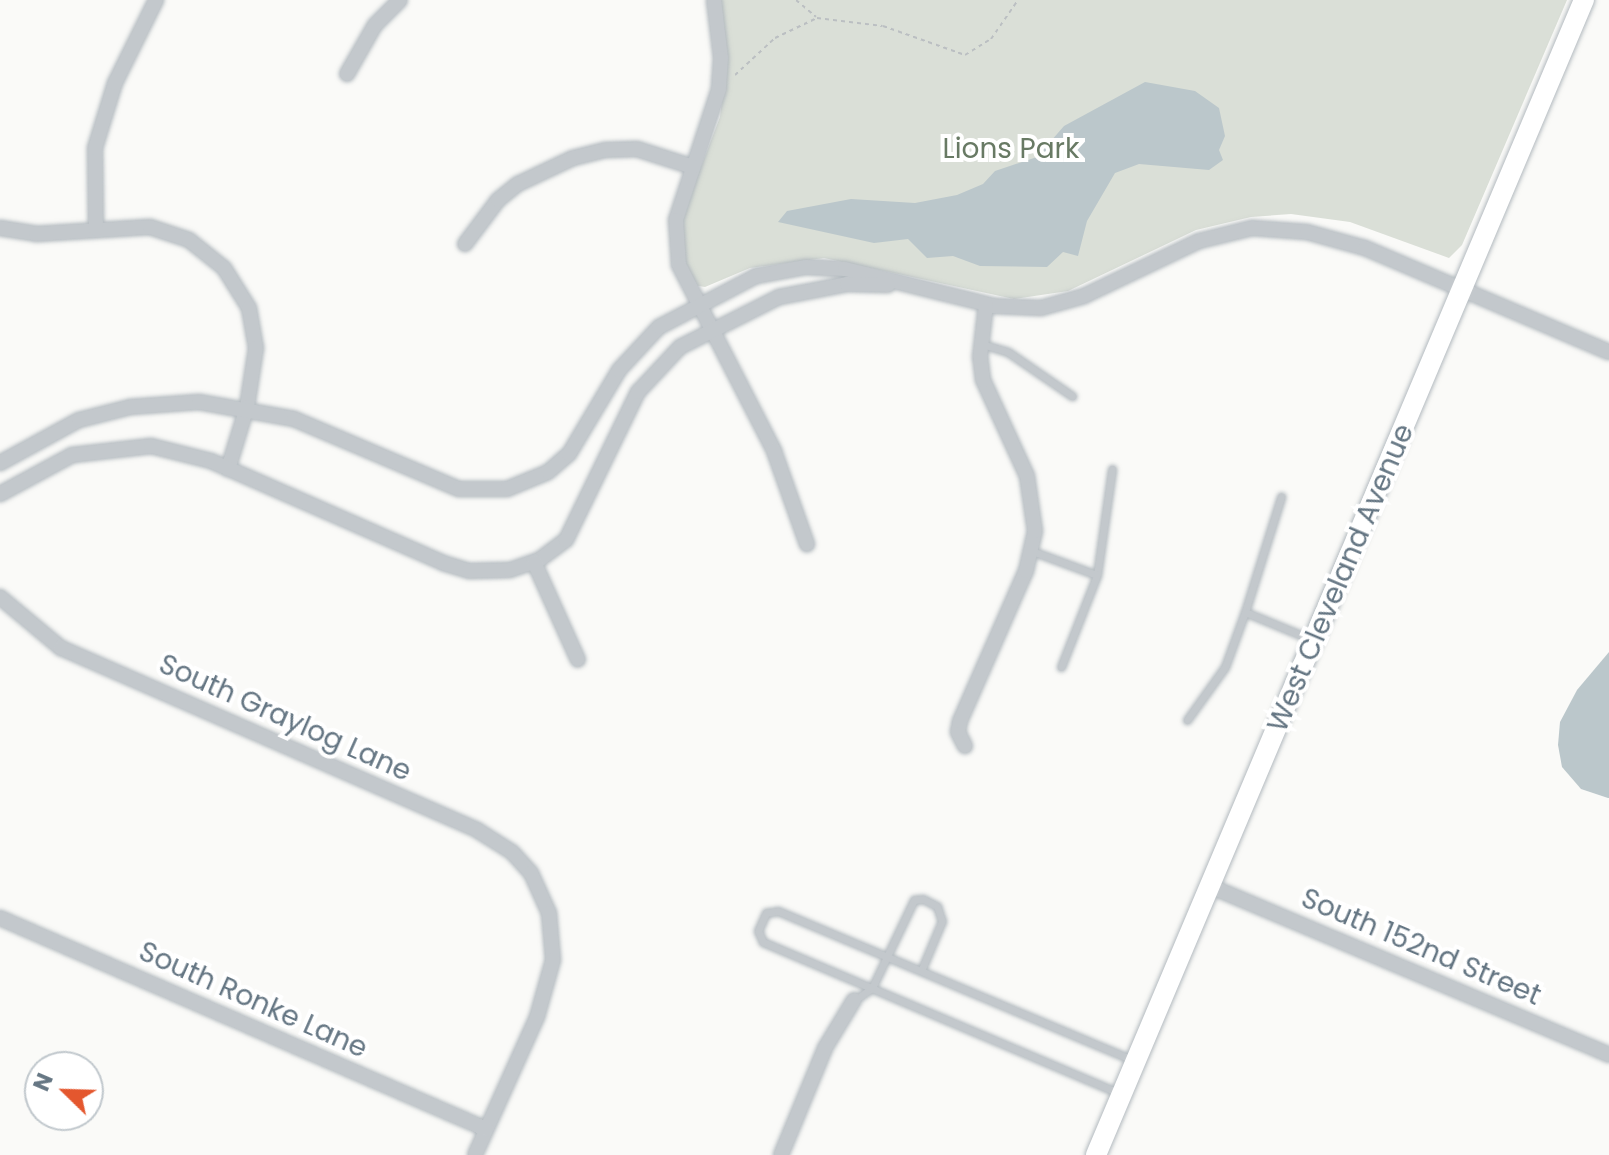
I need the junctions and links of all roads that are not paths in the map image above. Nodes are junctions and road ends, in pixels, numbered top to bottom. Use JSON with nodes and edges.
{"nodes":[{"id":1,"x":156,"y":0,"type":"edge"},
{"id":2,"x":400,"y":0,"type":"edge"},
{"id":3,"x":714,"y":0,"type":"edge"},
{"id":4,"x":1584,"y":0,"type":"edge"},
{"id":5,"x":347,"y":74,"type":"dead end"},
{"id":6,"x":693,"y":167,"type":"junction"},
{"id":7,"x":0,"y":228,"type":"edge"},
{"id":8,"x":96,"y":229,"type":"junction"},
{"id":9,"x":465,"y":244,"type":"dead end"},
{"id":10,"x":922,"y":288,"type":"junction"},
{"id":11,"x":1463,"y":288,"type":"junction"},
{"id":12,"x":695,"y":304,"type":"junction"},
{"id":13,"x":986,"y":304,"type":"junction"},
{"id":14,"x":710,"y":328,"type":"junction"},
{"id":15,"x":980,"y":343,"type":"junction"},
{"id":16,"x":1609,"y":352,"type":"edge"},
{"id":17,"x":1072,"y":396,"type":"dead end"},
{"id":18,"x":247,"y":407,"type":"junction"},
{"id":19,"x":0,"y":463,"type":"edge"},
{"id":20,"x":228,"y":469,"type":"junction"},
{"id":21,"x":1112,"y":469,"type":"dead end"},
{"id":22,"x":0,"y":494,"type":"edge"},
{"id":23,"x":1281,"y":497,"type":"dead end"},
{"id":24,"x":807,"y":544,"type":"dead end"},
{"id":25,"x":1032,"y":551,"type":"junction"},
{"id":26,"x":534,"y":562,"type":"junction"},
{"id":27,"x":1097,"y":575,"type":"junction"},
{"id":28,"x":0,"y":597,"type":"edge"},
{"id":29,"x":1245,"y":612,"type":"junction"},
{"id":30,"x":1315,"y":641,"type":"junction"},
{"id":31,"x":578,"y":660,"type":"dead end"},
{"id":32,"x":1061,"y":667,"type":"dead end"},
{"id":33,"x":1187,"y":720,"type":"dead end"},
{"id":34,"x":965,"y":746,"type":"dead end"},
{"id":35,"x":1212,"y":887,"type":"junction"},
{"id":36,"x":0,"y":918,"type":"edge"},
{"id":37,"x":888,"y":957,"type":"junction"},
{"id":38,"x":921,"y":971,"type":"junction"},
{"id":39,"x":872,"y":988,"type":"junction"},
{"id":40,"x":854,"y":1000,"type":"joint"},
{"id":41,"x":1609,"y":1055,"type":"edge"},
{"id":42,"x":1136,"y":1062,"type":"junction"},
{"id":43,"x":1122,"y":1094,"type":"junction"},
{"id":44,"x":486,"y":1129,"type":"junction"},
{"id":45,"x":475,"y":1155,"type":"edge"},
{"id":46,"x":781,"y":1155,"type":"edge"},
{"id":47,"x":1096,"y":1155,"type":"edge"}],
"edges":[{"from":1,"to":8,"type":"street"},
{"from":2,"to":5,"type":"street"},
{"from":3,"to":6,"type":"street"},
{"from":4,"to":11,"type":"main road","name":"West Cleveland Avenue"},
{"from":6,"to":9,"type":"street"},
{"from":6,"to":12,"type":"street"},
{"from":7,"to":8,"type":"street"},
{"from":8,"to":18,"type":"street"},
{"from":10,"to":12,"type":"street"},
{"from":10,"to":13,"type":"street"},
{"from":10,"to":14,"type":"street"},
{"from":11,"to":13,"type":"street"},
{"from":11,"to":16,"type":"street"},
{"from":11,"to":30,"type":"main road","name":"West Cleveland Avenue"},
{"from":12,"to":14,"type":"street"},
{"from":12,"to":18,"type":"street"},
{"from":13,"to":15,"type":"street"},
{"from":14,"to":24,"type":"street"},
{"from":14,"to":26,"type":"street"},
{"from":15,"to":17,"type":"lane"},
{"from":15,"to":25,"type":"street"},
{"from":18,"to":19,"type":"street"},
{"from":18,"to":20,"type":"street"},
{"from":20,"to":22,"type":"street"},
{"from":20,"to":26,"type":"street"},
{"from":21,"to":27,"type":"lane"},
{"from":23,"to":29,"type":"lane"},
{"from":25,"to":27,"type":"lane"},
{"from":25,"to":34,"type":"street"},
{"from":26,"to":31,"type":"street"},
{"from":27,"to":32,"type":"lane"},
{"from":28,"to":44,"type":"street","name":"South Graylog Lane"},
{"from":29,"to":30,"type":"lane"},
{"from":29,"to":33,"type":"lane"},
{"from":30,"to":35,"type":"main road","name":"West Cleveland Avenue"},
{"from":35,"to":41,"type":"street","name":"South 152nd Street"},
{"from":35,"to":42,"type":"main road","name":"West Cleveland Avenue"},
{"from":36,"to":44,"type":"street","name":"South Ronke Lane"},
{"from":37,"to":38,"type":"lane"},
{"from":37,"to":38,"type":"lane"},
{"from":37,"to":39,"type":"lane"},
{"from":37,"to":39,"type":"lane"},
{"from":38,"to":42,"type":"lane"},
{"from":39,"to":40,"type":"lane"},
{"from":39,"to":43,"type":"lane"},
{"from":40,"to":46,"type":"street"},
{"from":42,"to":43,"type":"main road","name":"West Cleveland Avenue"},
{"from":43,"to":47,"type":"main road","name":"West Cleveland Avenue"},
{"from":44,"to":45,"type":"street"}]}
